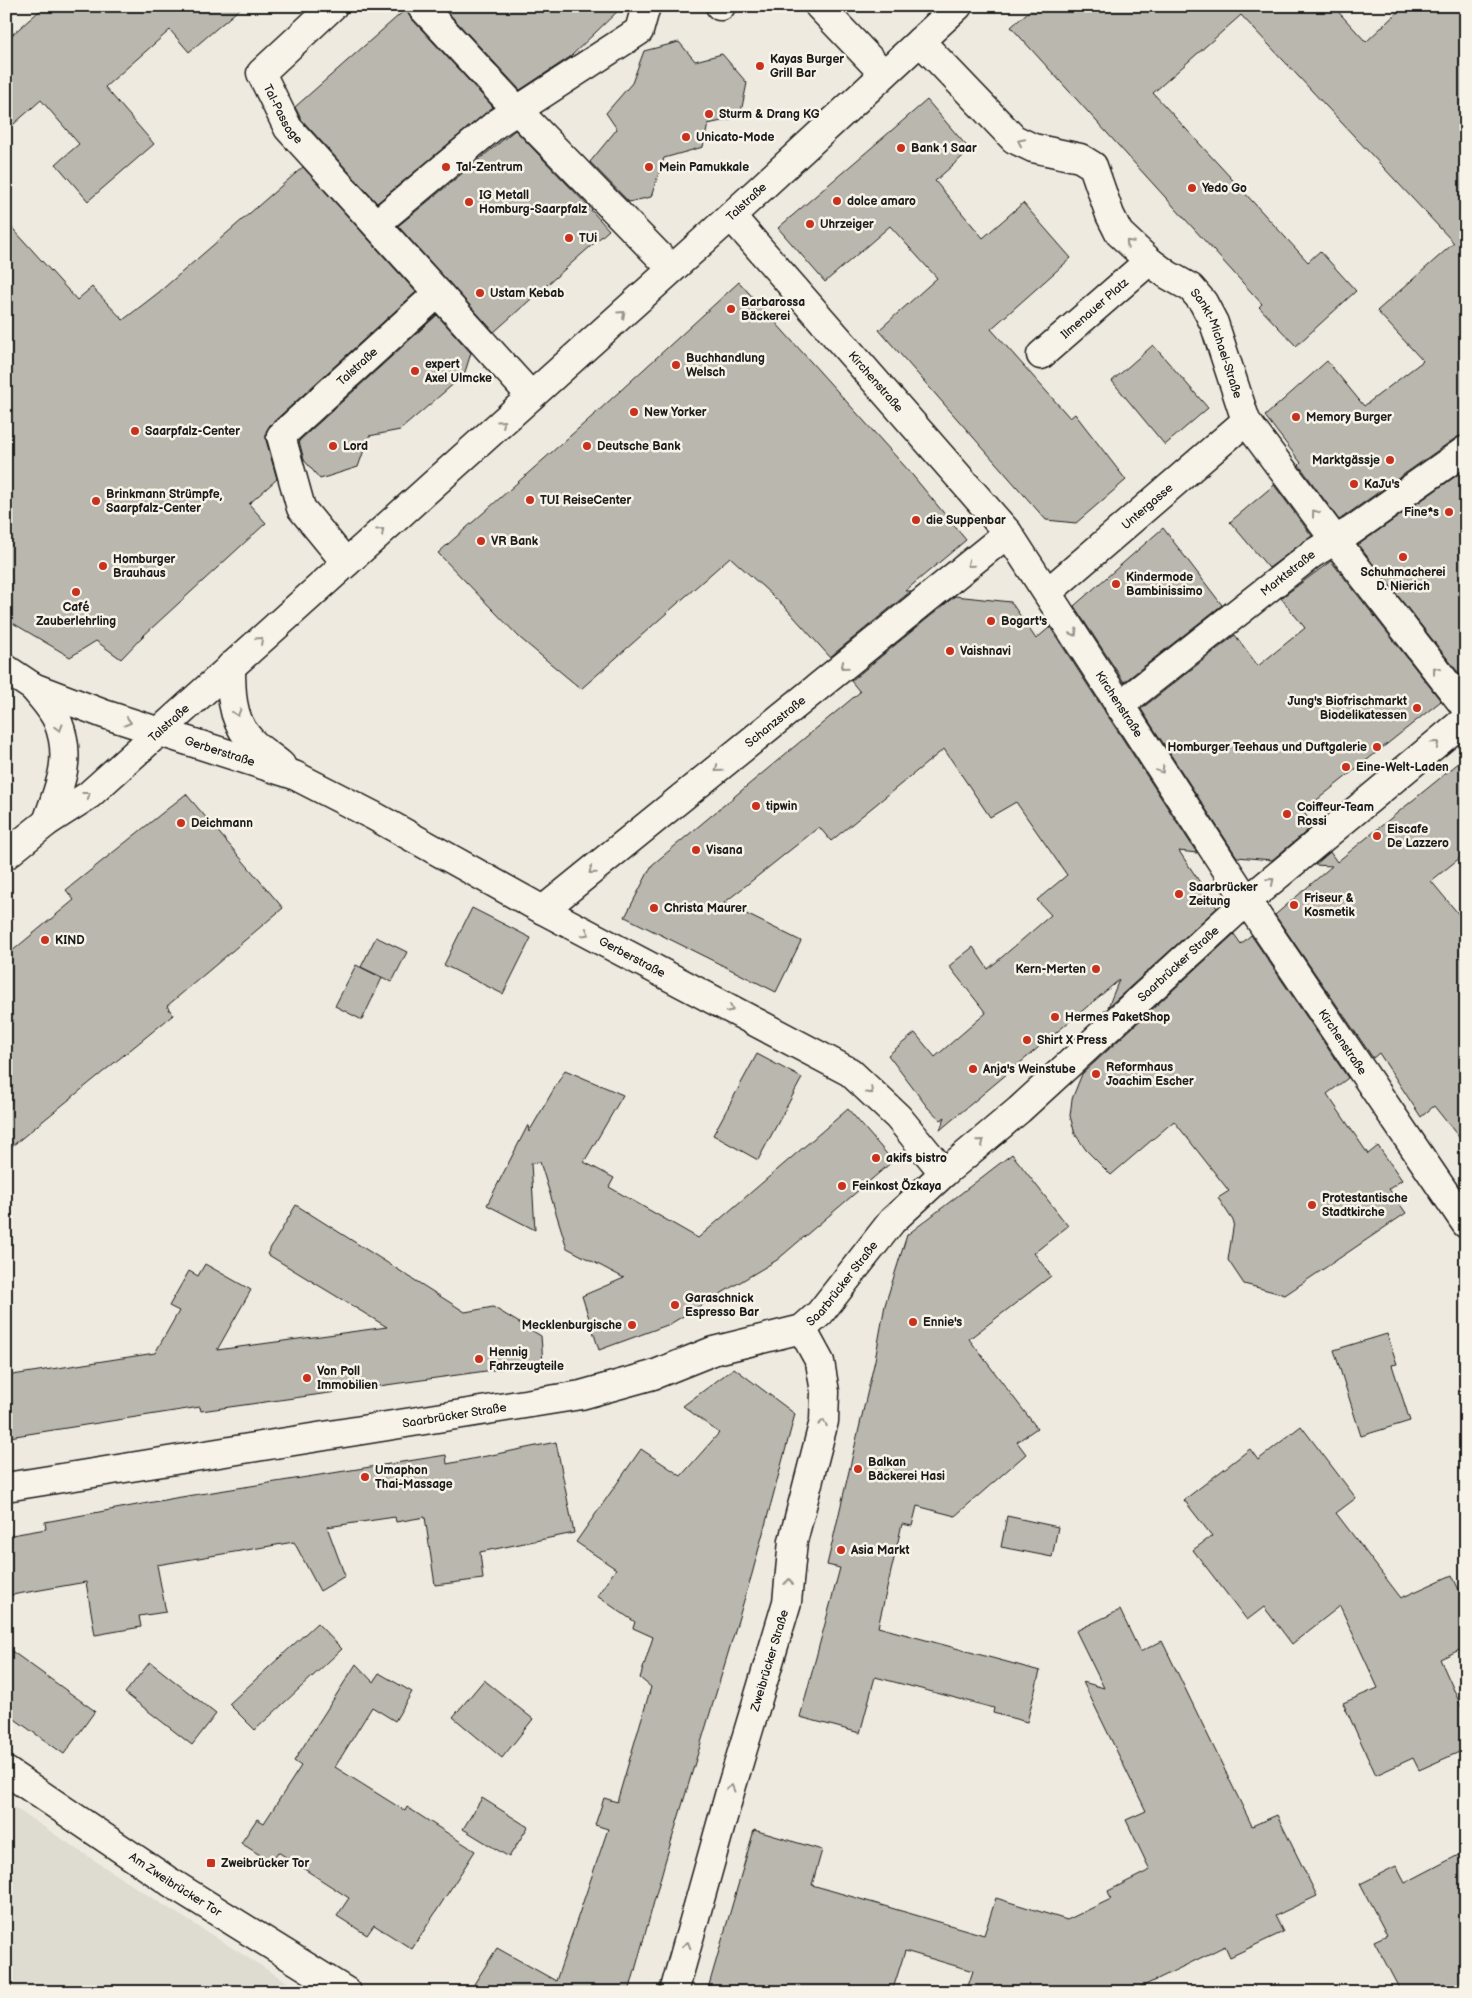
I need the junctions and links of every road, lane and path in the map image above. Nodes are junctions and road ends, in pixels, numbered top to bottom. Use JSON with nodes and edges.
{"nodes":[{"id":1,"x":333,"y":6,"type":"edge"},
{"id":2,"x":421,"y":6,"type":"edge"},
{"id":3,"x":646,"y":6,"type":"edge"},
{"id":4,"x":819,"y":6,"type":"edge"},
{"id":5,"x":958,"y":6,"type":"edge"},
{"id":6,"x":920,"y":41,"type":"junction"},
{"id":7,"x":884,"y":74,"type":"junction"},
{"id":8,"x":518,"y":110,"type":"junction"},
{"id":9,"x":731,"y":216,"type":"junction"},
{"id":10,"x":376,"y":224,"type":"junction"},
{"id":11,"x":1150,"y":261,"type":"junction"},
{"id":12,"x":672,"y":269,"type":"junction"},
{"id":13,"x":438,"y":293,"type":"junction"},
{"id":14,"x":1041,"y":355,"type":"dead end"},
{"id":15,"x":531,"y":396,"type":"junction"},
{"id":16,"x":1246,"y":421,"type":"junction"},
{"id":17,"x":1466,"y":450,"type":"edge"},
{"id":18,"x":1008,"y":533,"type":"junction"},
{"id":19,"x":1336,"y":540,"type":"junction"},
{"id":20,"x":346,"y":563,"type":"junction"},
{"id":21,"x":1048,"y":592,"type":"junction"},
{"id":22,"x":231,"y":666,"type":"junction"},
{"id":23,"x":6,"y":669,"type":"edge"},
{"id":24,"x":34,"y":687,"type":"junction"},
{"id":25,"x":1118,"y":706,"type":"junction"},
{"id":26,"x":1466,"y":708,"type":"edge"},
{"id":27,"x":1466,"y":719,"type":"edge"},
{"id":28,"x":158,"y":731,"type":"junction"},
{"id":29,"x":294,"y":775,"type":"junction"},
{"id":30,"x":47,"y":822,"type":"junction"},
{"id":31,"x":6,"y":855,"type":"edge"},
{"id":32,"x":1247,"y":902,"type":"junction"},
{"id":33,"x":543,"y":910,"type":"junction"},
{"id":34,"x":944,"y":1173,"type":"junction"},
{"id":35,"x":1466,"y":1224,"type":"edge"},
{"id":36,"x":802,"y":1329,"type":"junction"},
{"id":37,"x":6,"y":1487,"type":"edge"},
{"id":38,"x":6,"y":1771,"type":"edge"},
{"id":39,"x":347,"y":1992,"type":"edge"},
{"id":40,"x":674,"y":1992,"type":"edge"}],
"edges":[{"from":1,"to":10,"type":"street","name":"Tal-Passage"},
{"from":2,"to":8,"type":"street"},
{"from":3,"to":8,"type":"street"},
{"from":4,"to":7,"type":"street"},
{"from":5,"to":6,"type":"street","name":"Talstraße"},
{"from":6,"to":7,"type":"street","name":"Talstraße"},
{"from":11,"to":6,"type":"street","name":"Sankt-Michael-Straße","one_way":true},
{"from":7,"to":9,"type":"street","name":"Talstraße"},
{"from":8,"to":10,"type":"street"},
{"from":8,"to":12,"type":"street"},
{"from":9,"to":12,"type":"street","name":"Talstraße"},
{"from":9,"to":18,"type":"street","name":"Kirchenstraße"},
{"from":10,"to":13,"type":"street","name":"Tal-Passage"},
{"from":11,"to":14,"type":"street","name":"Ilmenauer Platz"},
{"from":11,"to":16,"type":"street","name":"Sankt-Michael-Straße"},
{"from":15,"to":12,"type":"street","name":"Talstraße","one_way":true},
{"from":13,"to":15,"type":"street"},
{"from":13,"to":20,"type":"street","name":"Talstraße"},
{"from":20,"to":15,"type":"street","name":"Talstraße","one_way":true},
{"from":19,"to":16,"type":"street","name":"Sankt-Michael-Straße","one_way":true},
{"from":16,"to":21,"type":"street","name":"Untergasse"},
{"from":17,"to":19,"type":"street","name":"Marktstraße"},
{"from":18,"to":21,"type":"street","name":"Kirchenstraße"},
{"from":18,"to":33,"type":"street","name":"Schanzstraße","one_way":true},
{"from":19,"to":25,"type":"street","name":"Marktstraße"},
{"from":26,"to":19,"type":"street","name":"Sankt-Michael-Straße","one_way":true},
{"from":22,"to":20,"type":"street","name":"Talstraße","one_way":true},
{"from":21,"to":25,"type":"street","name":"Kirchenstraße","one_way":true},
{"from":22,"to":28,"type":"street","name":"Talstraße"},
{"from":22,"to":29,"type":"street","name":"Gerberstraße","one_way":true},
{"from":23,"to":24,"type":"street","name":"Gerberstraße"},
{"from":24,"to":28,"type":"street","name":"Gerberstraße","one_way":true},
{"from":24,"to":30,"type":"street","name":"Gerberstraße","one_way":true},
{"from":25,"to":32,"type":"street","name":"Kirchenstraße","one_way":true},
{"from":32,"to":27,"type":"street","name":"Saarbrücker Straße","one_way":true},
{"from":28,"to":29,"type":"street","name":"Gerberstraße"},
{"from":30,"to":28,"type":"street","name":"Talstraße","one_way":true},
{"from":29,"to":33,"type":"street","name":"Gerberstraße"},
{"from":30,"to":31,"type":"street","name":"Talstraße"},
{"from":34,"to":32,"type":"street","name":"Saarbrücker Straße","one_way":true},
{"from":32,"to":35,"type":"street","name":"Kirchenstraße"},
{"from":33,"to":34,"type":"street","name":"Gerberstraße","one_way":true},
{"from":34,"to":36,"type":"street","name":"Saarbrücker Straße"},
{"from":36,"to":37,"type":"street","name":"Saarbrücker Straße"},
{"from":40,"to":36,"type":"street","name":"Zweibrücker Straße","one_way":true},
{"from":38,"to":39,"type":"street","name":"Am Zweibrücker Tor"}]}
